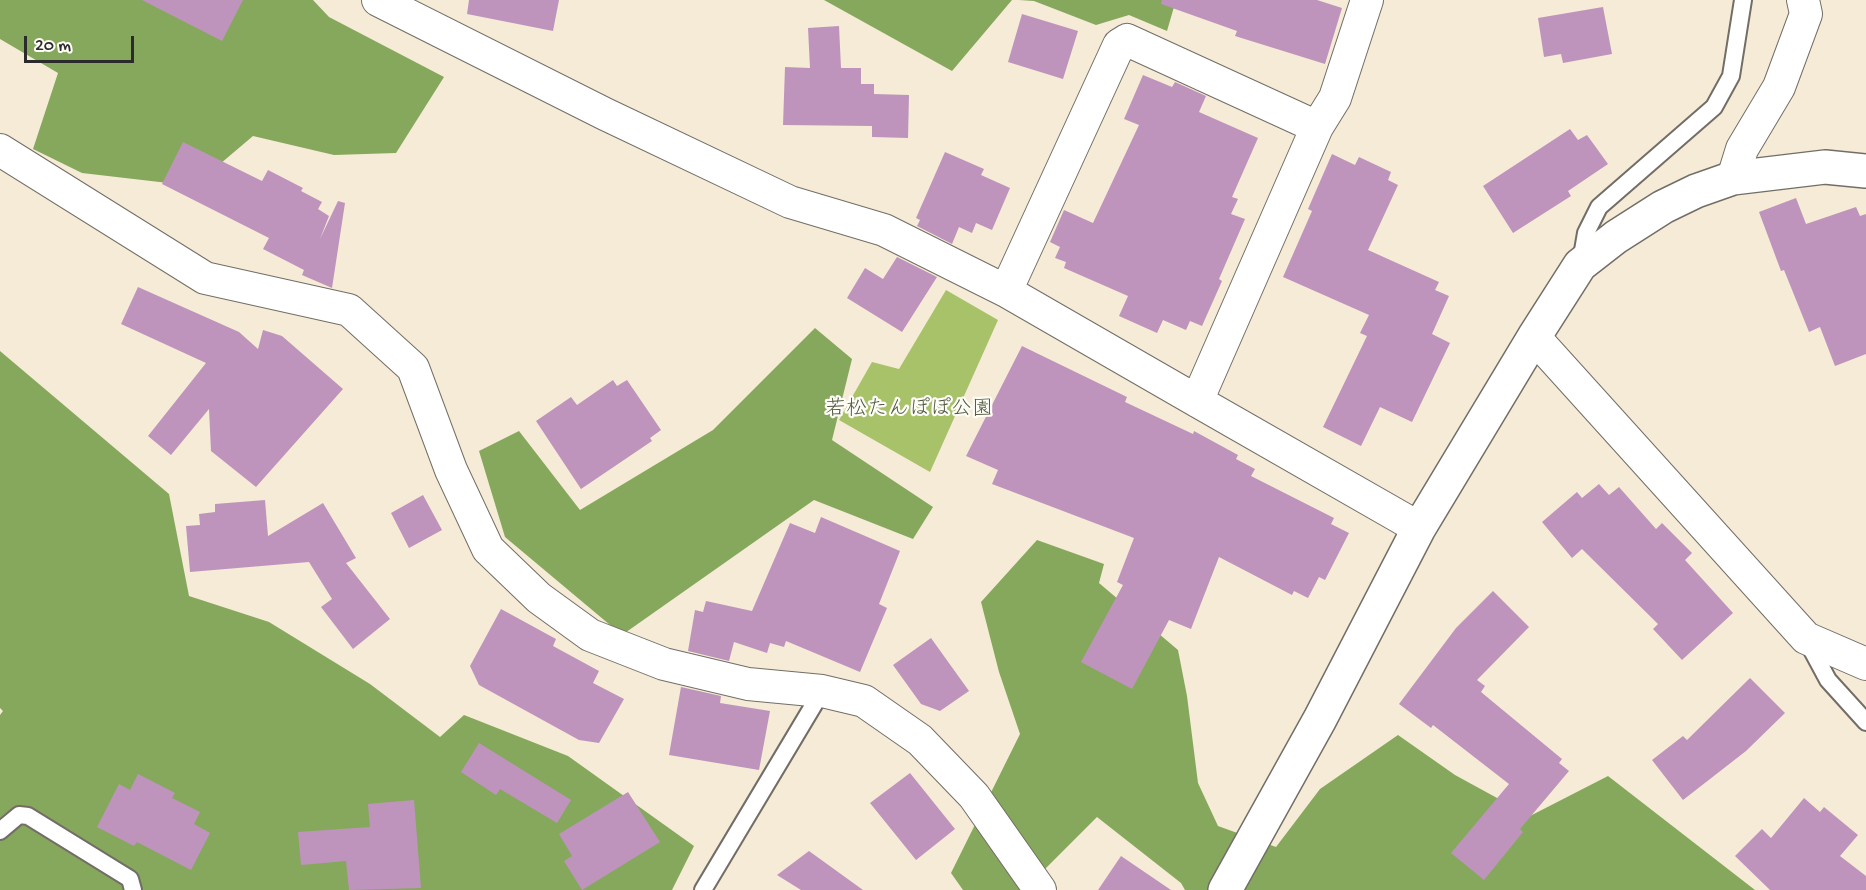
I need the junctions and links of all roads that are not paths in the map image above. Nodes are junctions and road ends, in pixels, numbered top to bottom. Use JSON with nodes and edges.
{"nodes":[{"id":1,"x":378,"y":0,"type":"edge"},
{"id":2,"x":1367,"y":0,"type":"edge"},
{"id":3,"x":1743,"y":0,"type":"edge"},
{"id":4,"x":1803,"y":0,"type":"edge"},
{"id":5,"x":1317,"y":127,"type":"junction"},
{"id":6,"x":0,"y":150,"type":"edge"},
{"id":7,"x":1866,"y":171,"type":"edge"},
{"id":8,"x":1733,"y":178,"type":"junction"},
{"id":9,"x":1580,"y":265,"type":"junction"},
{"id":10,"x":1006,"y":291,"type":"junction"},
{"id":11,"x":1534,"y":337,"type":"junction"},
{"id":12,"x":1197,"y":401,"type":"junction"},
{"id":13,"x":1419,"y":528,"type":"junction"},
{"id":14,"x":1806,"y":638,"type":"junction"},
{"id":15,"x":1866,"y":664,"type":"edge"},
{"id":16,"x":822,"y":691,"type":"junction"},
{"id":17,"x":1866,"y":722,"type":"edge"},
{"id":18,"x":0,"y":831,"type":"edge"},
{"id":19,"x":133,"y":890,"type":"edge"},
{"id":20,"x":703,"y":890,"type":"edge"},
{"id":21,"x":1040,"y":890,"type":"edge"},
{"id":22,"x":1225,"y":890,"type":"edge"}],
"edges":[{"from":1,"to":10,"type":"street"},
{"from":2,"to":5,"type":"street"},
{"from":3,"to":9,"type":"lane"},
{"from":4,"to":8,"type":"street"},
{"from":5,"to":10,"type":"street"},
{"from":5,"to":12,"type":"street"},
{"from":6,"to":16,"type":"street"},
{"from":7,"to":8,"type":"street"},
{"from":8,"to":9,"type":"street"},
{"from":9,"to":11,"type":"street"},
{"from":10,"to":12,"type":"street"},
{"from":11,"to":13,"type":"street"},
{"from":11,"to":14,"type":"street"},
{"from":12,"to":13,"type":"street"},
{"from":13,"to":22,"type":"street"},
{"from":14,"to":15,"type":"street"},
{"from":14,"to":17,"type":"lane"},
{"from":16,"to":20,"type":"lane"},
{"from":16,"to":21,"type":"street"},
{"from":18,"to":19,"type":"lane"}]}
